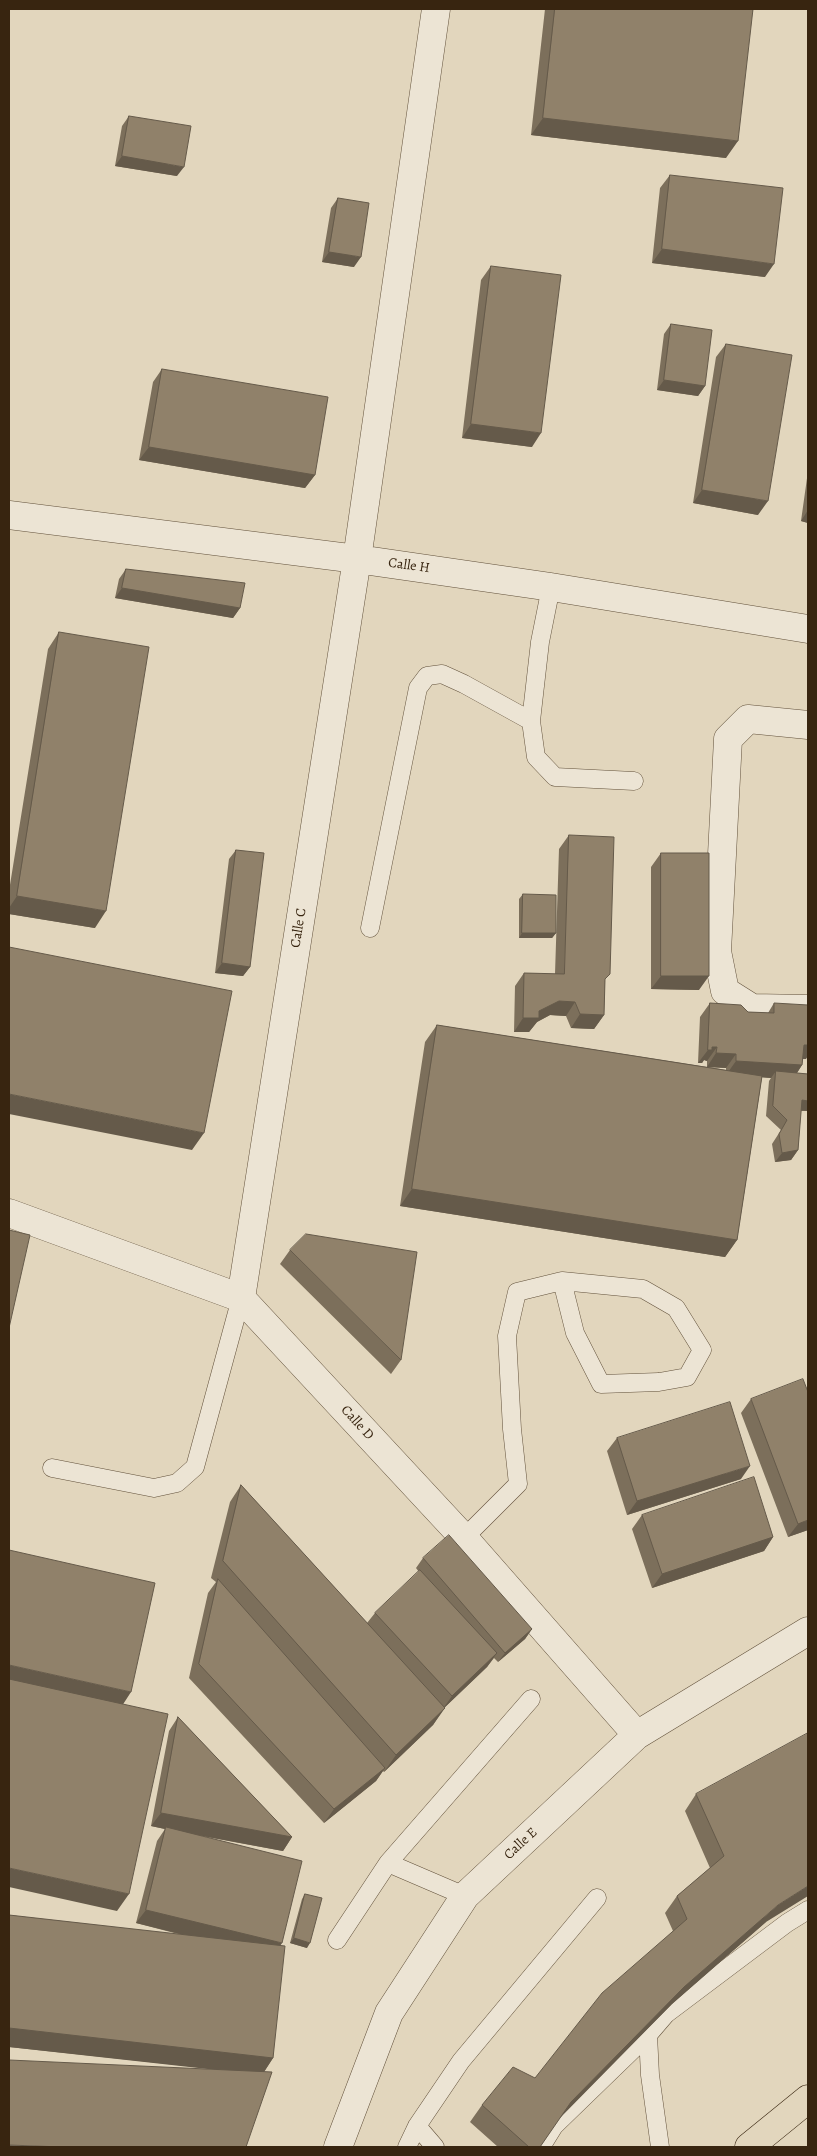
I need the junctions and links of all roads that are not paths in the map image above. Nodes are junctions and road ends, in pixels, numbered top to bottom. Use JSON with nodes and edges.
{"nodes":[{"id":1,"x":436,"y":9,"type":"edge"},
{"id":2,"x":9,"y":515,"type":"edge"},
{"id":3,"x":357,"y":558,"type":"junction"},
{"id":4,"x":551,"y":587,"type":"junction"},
{"id":5,"x":808,"y":629,"type":"edge"},
{"id":6,"x":531,"y":721,"type":"junction"},
{"id":7,"x":808,"y":725,"type":"edge"},
{"id":8,"x":634,"y":781,"type":"dead end"},
{"id":9,"x":370,"y":928,"type":"dead end"},
{"id":10,"x":808,"y":1008,"type":"edge"},
{"id":11,"x":9,"y":1213,"type":"edge"},
{"id":12,"x":562,"y":1281,"type":"junction"},
{"id":13,"x":241,"y":1298,"type":"junction"},
{"id":14,"x":52,"y":1468,"type":"dead end"},
{"id":15,"x":464,"y":1538,"type":"junction"},
{"id":16,"x":808,"y":1631,"type":"edge"},
{"id":17,"x":531,"y":1699,"type":"dead end"},
{"id":18,"x":636,"y":1735,"type":"junction"},
{"id":19,"x":388,"y":1862,"type":"junction"},
{"id":20,"x":465,"y":1896,"type":"junction"},
{"id":21,"x":597,"y":1898,"type":"dead end"},
{"id":22,"x":808,"y":1910,"type":"edge"},
{"id":23,"x":337,"y":1940,"type":"dead end"},
{"id":24,"x":648,"y":2035,"type":"junction"},
{"id":25,"x":808,"y":2099,"type":"edge"},
{"id":26,"x":417,"y":2126,"type":"junction"},
{"id":27,"x":338,"y":2147,"type":"edge"},
{"id":28,"x":407,"y":2147,"type":"edge"},
{"id":29,"x":434,"y":2147,"type":"edge"},
{"id":30,"x":541,"y":2147,"type":"edge"},
{"id":31,"x":660,"y":2147,"type":"edge"},
{"id":32,"x":749,"y":2147,"type":"edge"}],
"edges":[{"from":1,"to":3,"type":"street","name":"Calle C"},
{"from":2,"to":3,"type":"street","name":"Calle H"},
{"from":3,"to":4,"type":"street","name":"Calle H"},
{"from":3,"to":13,"type":"street","name":"Calle C"},
{"from":4,"to":5,"type":"street","name":"Calle H"},
{"from":4,"to":6,"type":"lane"},
{"from":6,"to":8,"type":"lane"},
{"from":6,"to":9,"type":"lane"},
{"from":7,"to":10,"type":"street"},
{"from":11,"to":13,"type":"street","name":"Calle D"},
{"from":12,"to":12,"type":"lane"},
{"from":12,"to":15,"type":"lane"},
{"from":13,"to":14,"type":"lane"},
{"from":13,"to":15,"type":"street","name":"Calle D"},
{"from":15,"to":18,"type":"street","name":"Calle D"},
{"from":16,"to":18,"type":"street","name":"Calle E"},
{"from":17,"to":19,"type":"lane"},
{"from":18,"to":20,"type":"street","name":"Calle E"},
{"from":19,"to":20,"type":"lane"},
{"from":19,"to":23,"type":"lane"},
{"from":20,"to":27,"type":"street","name":"Calle E"},
{"from":21,"to":26,"type":"lane"},
{"from":22,"to":24,"type":"lane"},
{"from":24,"to":30,"type":"lane"},
{"from":24,"to":31,"type":"lane"},
{"from":25,"to":32,"type":"highway"},
{"from":26,"to":28,"type":"lane"},
{"from":26,"to":29,"type":"lane"}]}
